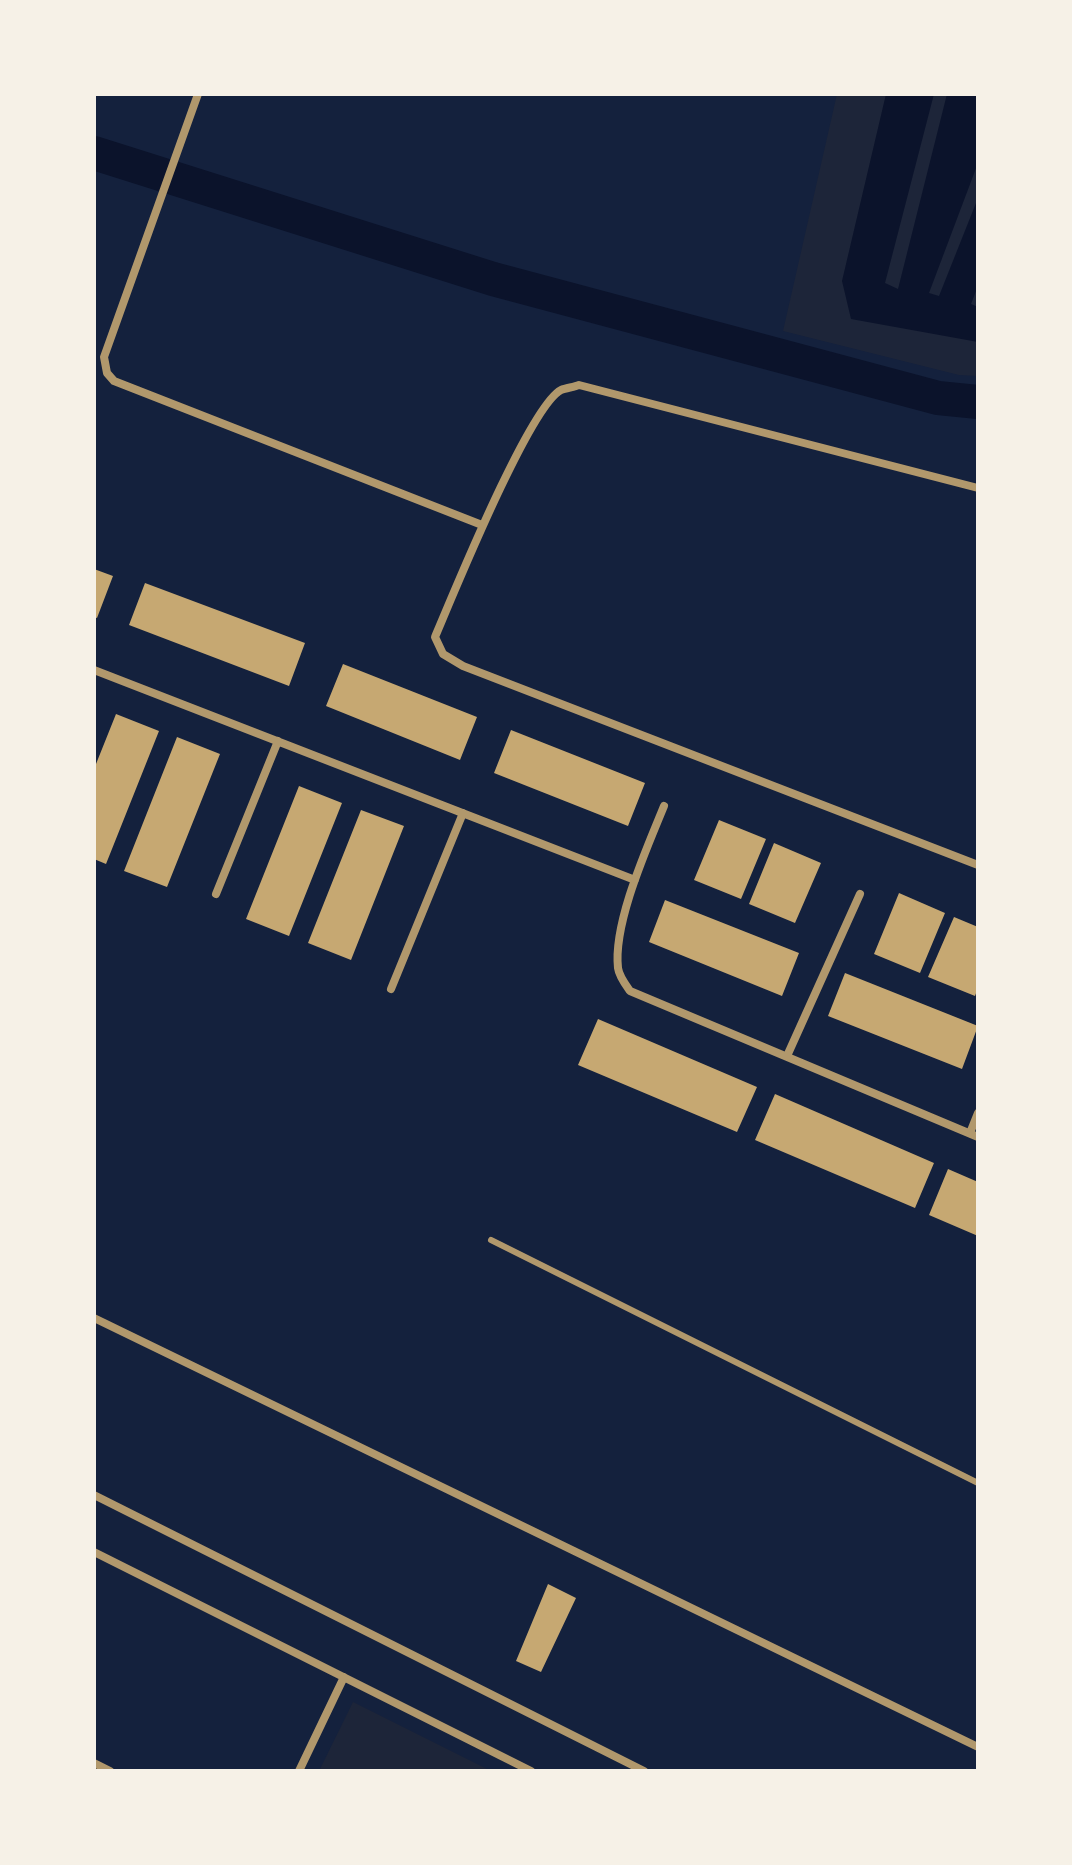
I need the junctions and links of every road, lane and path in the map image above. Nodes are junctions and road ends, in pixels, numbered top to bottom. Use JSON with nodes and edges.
{"nodes":[{"id":1,"x":198,"y":94,"type":"edge"},
{"id":2,"x":978,"y":488,"type":"edge"},
{"id":3,"x":482,"y":525,"type":"junction"},
{"id":4,"x":94,"y":670,"type":"edge"},
{"id":5,"x":278,"y":741,"type":"junction"},
{"id":6,"x":664,"y":806,"type":"dead end"},
{"id":7,"x":463,"y":813,"type":"junction"},
{"id":8,"x":978,"y":865,"type":"edge"},
{"id":9,"x":635,"y":880,"type":"junction"},
{"id":10,"x":216,"y":894,"type":"dead end"},
{"id":11,"x":860,"y":894,"type":"dead end"},
{"id":12,"x":391,"y":989,"type":"dead end"},
{"id":13,"x":787,"y":1056,"type":"junction"},
{"id":14,"x":978,"y":1113,"type":"edge"},
{"id":15,"x":974,"y":1135,"type":"edge"},
{"id":16,"x":491,"y":1240,"type":"dead end"},
{"id":17,"x":94,"y":1318,"type":"edge"},
{"id":18,"x":978,"y":1483,"type":"edge"},
{"id":19,"x":94,"y":1495,"type":"edge"},
{"id":20,"x":94,"y":1552,"type":"edge"},
{"id":21,"x":344,"y":1677,"type":"junction"},
{"id":22,"x":978,"y":1747,"type":"edge"},
{"id":23,"x":94,"y":1763,"type":"edge"},
{"id":24,"x":512,"y":1767,"type":"edge"},
{"id":25,"x":110,"y":1771,"type":"edge"},
{"id":26,"x":299,"y":1771,"type":"edge"},
{"id":27,"x":531,"y":1771,"type":"edge"},
{"id":28,"x":644,"y":1771,"type":"edge"}],
"edges":[{"from":1,"to":3,"type":"street"},
{"from":2,"to":3,"type":"street"},
{"from":3,"to":8,"type":"street"},
{"from":4,"to":5,"type":"street"},
{"from":5,"to":7,"type":"street"},
{"from":5,"to":10,"type":"street"},
{"from":6,"to":9,"type":"street"},
{"from":7,"to":9,"type":"street"},
{"from":7,"to":12,"type":"street"},
{"from":9,"to":13,"type":"street"},
{"from":11,"to":13,"type":"street"},
{"from":13,"to":15,"type":"street"},
{"from":14,"to":15,"type":"street"},
{"from":16,"to":18,"type":"lane"},
{"from":17,"to":22,"type":"street"},
{"from":19,"to":28,"type":"street"},
{"from":20,"to":21,"type":"street"},
{"from":21,"to":24,"type":"street"},
{"from":21,"to":26,"type":"street"},
{"from":23,"to":25,"type":"street"},
{"from":24,"to":27,"type":"street"}]}
